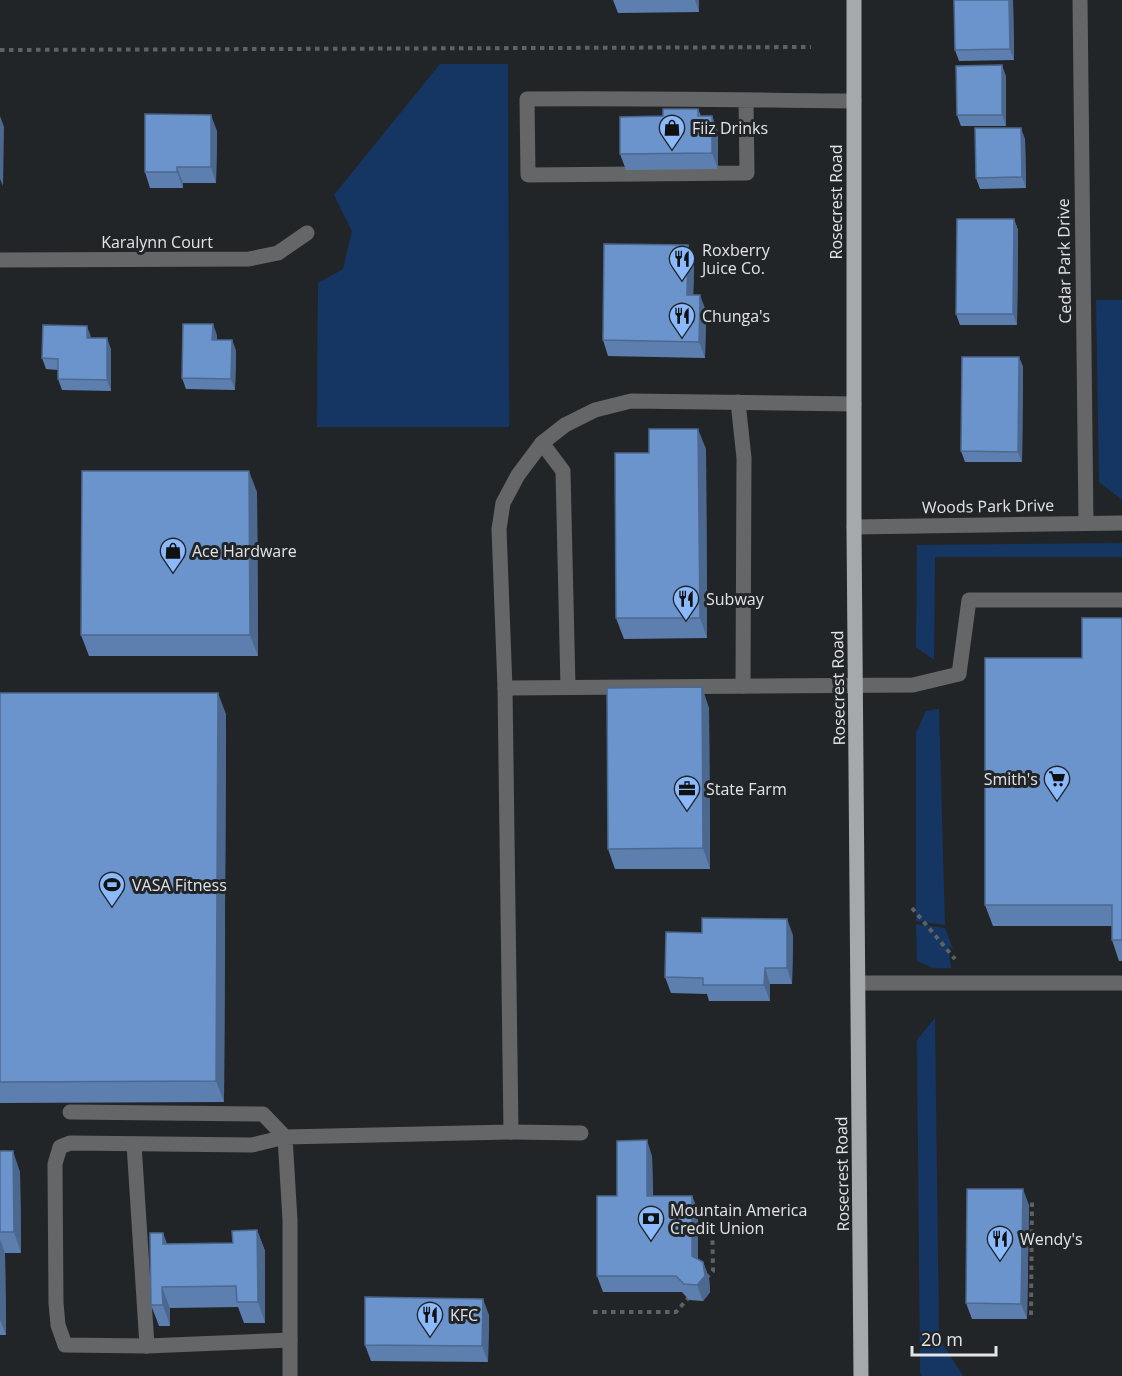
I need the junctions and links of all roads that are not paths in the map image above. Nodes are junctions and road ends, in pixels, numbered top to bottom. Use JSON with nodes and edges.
{"nodes":[{"id":1,"x":854,"y":0,"type":"edge"},
{"id":2,"x":1080,"y":0,"type":"edge"},
{"id":3,"x":746,"y":100,"type":"junction"},
{"id":4,"x":854,"y":101,"type":"junction"},
{"id":5,"x":307,"y":233,"type":"dead end"},
{"id":6,"x":0,"y":260,"type":"edge"},
{"id":7,"x":738,"y":402,"type":"junction"},
{"id":8,"x":854,"y":404,"type":"junction"},
{"id":9,"x":542,"y":443,"type":"junction"},
{"id":10,"x":1086,"y":522,"type":"junction"},
{"id":11,"x":1122,"y":523,"type":"edge"},
{"id":12,"x":854,"y":527,"type":"junction"},
{"id":13,"x":1122,"y":600,"type":"edge"},
{"id":14,"x":743,"y":686,"type":"junction"},
{"id":15,"x":856,"y":686,"type":"junction"},
{"id":16,"x":568,"y":687,"type":"junction"},
{"id":17,"x":505,"y":688,"type":"junction"},
{"id":18,"x":858,"y":983,"type":"junction"},
{"id":19,"x":1122,"y":983,"type":"edge"},
{"id":20,"x":70,"y":1112,"type":"dead end"},
{"id":21,"x":511,"y":1132,"type":"junction"},
{"id":22,"x":581,"y":1133,"type":"dead end"},
{"id":23,"x":285,"y":1137,"type":"junction"},
{"id":24,"x":134,"y":1144,"type":"junction"},
{"id":25,"x":290,"y":1340,"type":"junction"},
{"id":26,"x":147,"y":1346,"type":"junction"},
{"id":27,"x":290,"y":1376,"type":"edge"},
{"id":28,"x":861,"y":1376,"type":"edge"}],
"edges":[{"from":1,"to":4,"type":"main road","name":"Rosecrest Road"},
{"from":2,"to":10,"type":"street","name":"Cedar Park Drive"},
{"from":3,"to":3,"type":"street"},
{"from":3,"to":4,"type":"street"},
{"from":4,"to":8,"type":"main road","name":"Rosecrest Road"},
{"from":5,"to":6,"type":"street","name":"Karalynn Court"},
{"from":7,"to":8,"type":"street"},
{"from":7,"to":9,"type":"street"},
{"from":7,"to":14,"type":"street"},
{"from":8,"to":12,"type":"main road","name":"Rosecrest Road"},
{"from":9,"to":16,"type":"street"},
{"from":9,"to":17,"type":"street"},
{"from":10,"to":11,"type":"street","name":"Woods Park Drive"},
{"from":10,"to":12,"type":"street","name":"Woods Park Drive"},
{"from":12,"to":15,"type":"main road","name":"Rosecrest Road"},
{"from":13,"to":15,"type":"street"},
{"from":14,"to":15,"type":"street"},
{"from":14,"to":16,"type":"street"},
{"from":15,"to":18,"type":"main road","name":"Rosecrest Road"},
{"from":16,"to":17,"type":"street"},
{"from":17,"to":21,"type":"street"},
{"from":18,"to":19,"type":"street"},
{"from":18,"to":28,"type":"main road","name":"Rosecrest Road"},
{"from":20,"to":23,"type":"street"},
{"from":21,"to":22,"type":"street"},
{"from":21,"to":23,"type":"street"},
{"from":23,"to":24,"type":"street"},
{"from":23,"to":25,"type":"street"},
{"from":24,"to":26,"type":"street"},
{"from":24,"to":26,"type":"street"},
{"from":25,"to":26,"type":"street"},
{"from":25,"to":27,"type":"street"}]}
